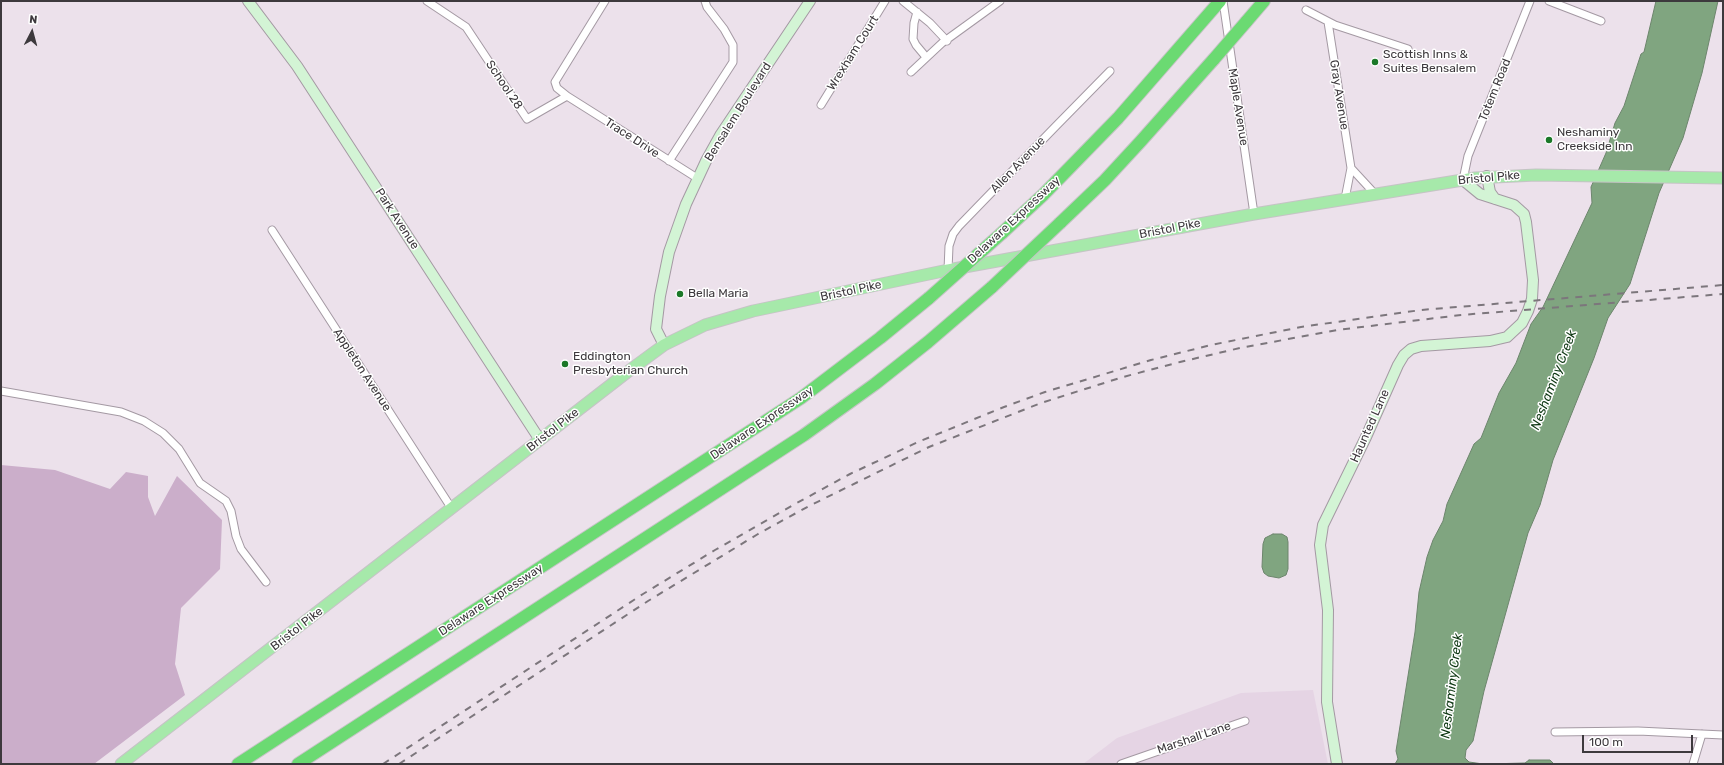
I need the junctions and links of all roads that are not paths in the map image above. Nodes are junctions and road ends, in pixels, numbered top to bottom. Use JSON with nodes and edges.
{"nodes":[{"id":1,"x":248,"y":1,"type":"edge"},
{"id":2,"x":427,"y":1,"type":"edge"},
{"id":3,"x":605,"y":1,"type":"edge"},
{"id":4,"x":705,"y":1,"type":"edge"},
{"id":5,"x":810,"y":1,"type":"edge"},
{"id":6,"x":885,"y":1,"type":"edge"},
{"id":7,"x":903,"y":1,"type":"edge"},
{"id":8,"x":1000,"y":1,"type":"edge"},
{"id":9,"x":1220,"y":1,"type":"edge"},
{"id":10,"x":1224,"y":1,"type":"edge"},
{"id":11,"x":1264,"y":1,"type":"edge"},
{"id":12,"x":1530,"y":1,"type":"edge"},
{"id":13,"x":1549,"y":1,"type":"edge"},
{"id":14,"x":439,"y":4,"type":"edge"},
{"id":15,"x":1306,"y":10,"type":"dead end"},
{"id":16,"x":917,"y":12,"type":"junction"},
{"id":17,"x":1601,"y":21,"type":"dead end"},
{"id":18,"x":1328,"y":22,"type":"junction"},
{"id":19,"x":946,"y":40,"type":"junction"},
{"id":20,"x":1408,"y":49,"type":"dead end"},
{"id":21,"x":926,"y":57,"type":"junction"},
{"id":22,"x":1110,"y":71,"type":"dead end"},
{"id":23,"x":911,"y":72,"type":"dead end"},
{"id":24,"x":567,"y":96,"type":"junction"},
{"id":25,"x":821,"y":105,"type":"dead end"},
{"id":26,"x":669,"y":161,"type":"junction"},
{"id":27,"x":1351,"y":168,"type":"junction"},
{"id":28,"x":1487,"y":176,"type":"junction"},
{"id":29,"x":697,"y":178,"type":"junction"},
{"id":30,"x":1723,"y":178,"type":"edge"},
{"id":31,"x":1463,"y":180,"type":"junction"},
{"id":32,"x":1375,"y":194,"type":"junction"},
{"id":33,"x":1345,"y":199,"type":"junction"},
{"id":34,"x":1495,"y":199,"type":"junction"},
{"id":35,"x":1254,"y":214,"type":"junction"},
{"id":36,"x":272,"y":230,"type":"dead end"},
{"id":37,"x":948,"y":270,"type":"junction"},
{"id":38,"x":664,"y":345,"type":"junction"},
{"id":39,"x":1,"y":390,"type":"edge"},
{"id":40,"x":540,"y":440,"type":"junction"},
{"id":41,"x":452,"y":509,"type":"junction"},
{"id":42,"x":266,"y":582,"type":"dead end"},
{"id":43,"x":1245,"y":721,"type":"dead end"},
{"id":44,"x":1555,"y":732,"type":"dead end"},
{"id":45,"x":1702,"y":734,"type":"junction"},
{"id":46,"x":1723,"y":735,"type":"edge"},
{"id":47,"x":121,"y":764,"type":"edge"},
{"id":48,"x":238,"y":764,"type":"edge"},
{"id":49,"x":298,"y":764,"type":"edge"},
{"id":50,"x":1121,"y":764,"type":"edge"},
{"id":51,"x":1337,"y":764,"type":"edge"},
{"id":52,"x":1693,"y":764,"type":"edge"}],
"edges":[{"from":1,"to":40,"type":"street","name":"Park Avenue"},
{"from":2,"to":14,"type":"street","name":"School 28"},
{"from":3,"to":24,"type":"street"},
{"from":4,"to":26,"type":"street"},
{"from":5,"to":29,"type":"street","name":"Bensalem Boulevard"},
{"from":6,"to":25,"type":"street","name":"Wrexham Court"},
{"from":7,"to":16,"type":"street"},
{"from":8,"to":19,"type":"street"},
{"from":9,"to":48,"type":"highway","name":"Delaware Expressway","bridge":true},
{"from":10,"to":35,"type":"street","name":"Maple Avenue"},
{"from":11,"to":49,"type":"highway","bridge":true},
{"from":12,"to":31,"type":"street","name":"Totem Road"},
{"from":13,"to":17,"type":"street"},
{"from":14,"to":24,"type":"street","name":"School 28"},
{"from":15,"to":18,"type":"street"},
{"from":16,"to":19,"type":"street"},
{"from":16,"to":21,"type":"street"},
{"from":18,"to":20,"type":"street"},
{"from":18,"to":27,"type":"street","name":"Gray Avenue"},
{"from":19,"to":21,"type":"street"},
{"from":21,"to":23,"type":"street"},
{"from":22,"to":37,"type":"street","name":"Allen Avenue"},
{"from":24,"to":26,"type":"street","name":"Trace Drive"},
{"from":26,"to":29,"type":"street","name":"Trace Drive"},
{"from":27,"to":32,"type":"street"},
{"from":27,"to":33,"type":"street","name":"Gray Avenue"},
{"from":28,"to":30,"type":"main road","name":"Bristol Pike"},
{"from":28,"to":31,"type":"main road","name":"Bristol Pike"},
{"from":28,"to":34,"type":"street"},
{"from":29,"to":38,"type":"street","name":"Bensalem Boulevard"},
{"from":31,"to":32,"type":"main road","name":"Bristol Pike"},
{"from":31,"to":34,"type":"street","name":"Haunted Lane"},
{"from":32,"to":33,"type":"main road","name":"Bristol Pike"},
{"from":33,"to":35,"type":"main road","name":"Bristol Pike"},
{"from":34,"to":51,"type":"street","name":"Haunted Lane"},
{"from":35,"to":37,"type":"main road","name":"Bristol Pike"},
{"from":36,"to":41,"type":"street","name":"Appleton Avenue"},
{"from":37,"to":38,"type":"main road","name":"Bristol Pike"},
{"from":38,"to":40,"type":"main road","name":"Bristol Pike"},
{"from":39,"to":42,"type":"street"},
{"from":40,"to":41,"type":"main road","name":"Bristol Pike"},
{"from":41,"to":47,"type":"main road","name":"Bristol Pike"},
{"from":43,"to":50,"type":"street","name":"Marshall Lane"},
{"from":44,"to":45,"type":"street"},
{"from":45,"to":46,"type":"street"},
{"from":45,"to":52,"type":"street"}]}
